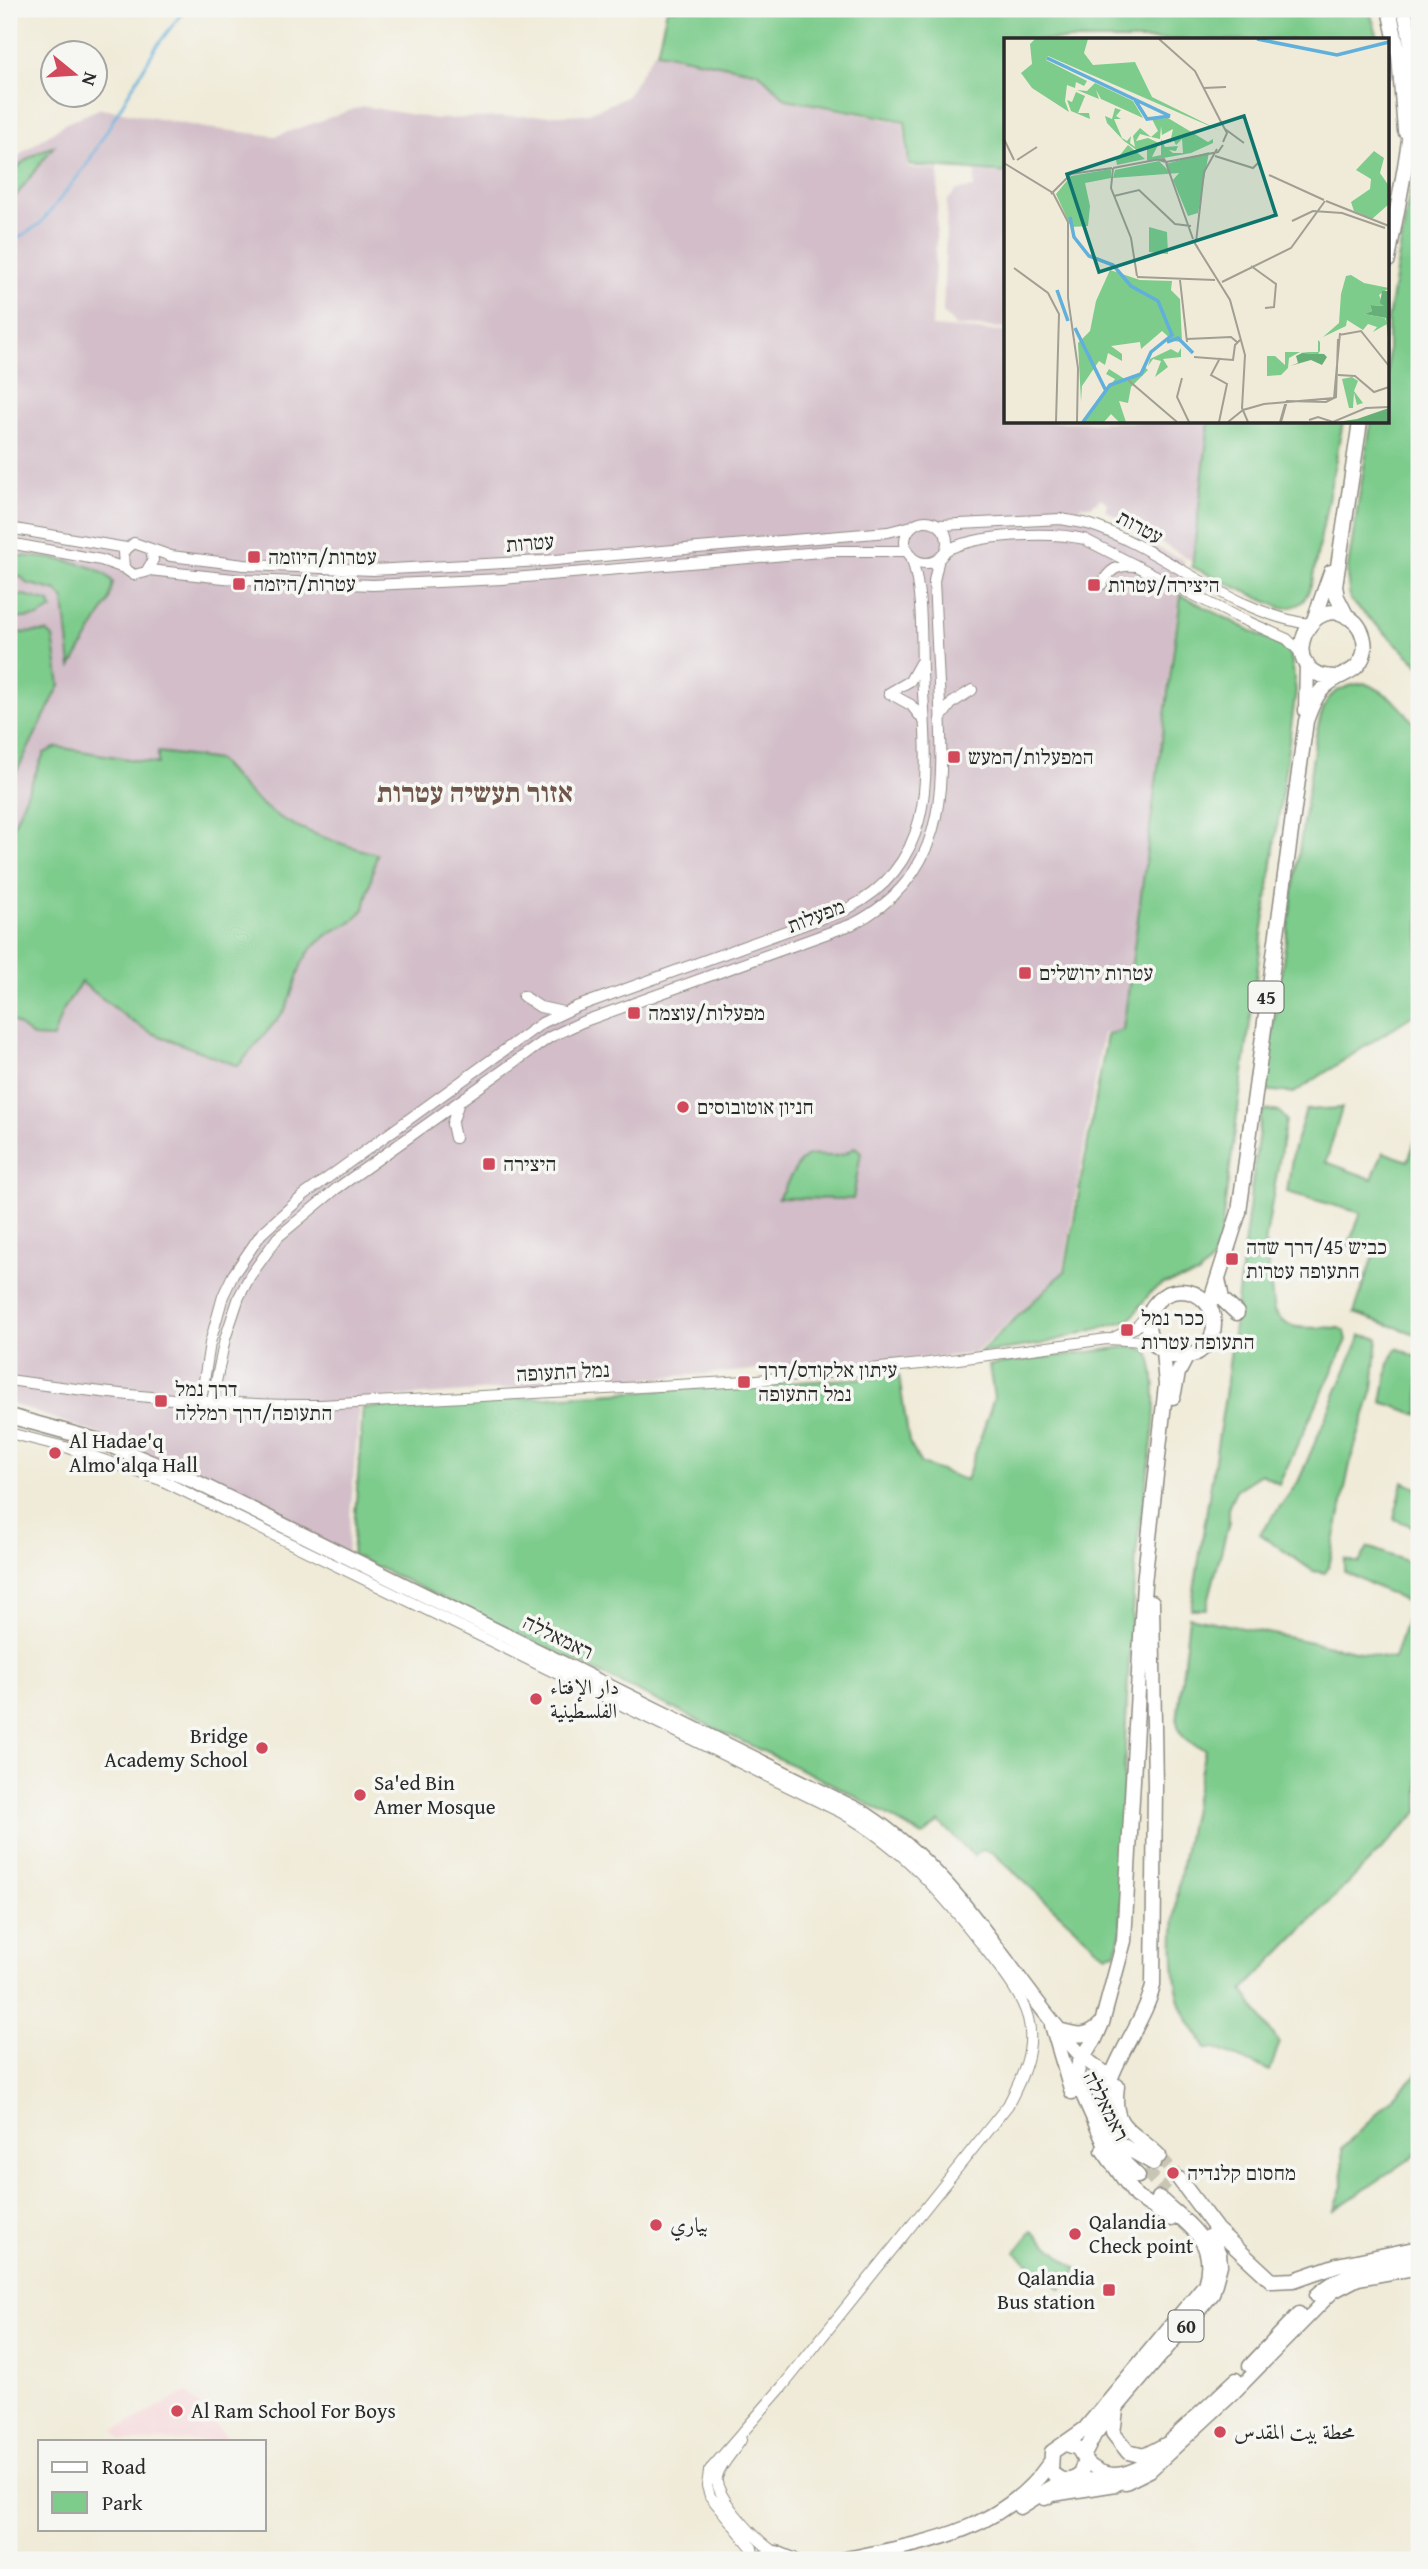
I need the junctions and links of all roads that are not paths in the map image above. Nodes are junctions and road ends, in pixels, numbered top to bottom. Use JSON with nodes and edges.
{"nodes":[{"id":1,"x":1389,"y":9,"type":"edge"},
{"id":2,"x":1404,"y":9,"type":"edge"},
{"id":3,"x":1401,"y":181,"type":"junction"},
{"id":4,"x":1390,"y":248,"type":"edge"},
{"id":5,"x":1360,"y":424,"type":"edge"},
{"id":6,"x":940,"y":525,"type":"junction"},
{"id":7,"x":912,"y":526,"type":"junction"},
{"id":8,"x":9,"y":528,"type":"edge"},
{"id":9,"x":9,"y":543,"type":"edge"},
{"id":10,"x":1339,"y":544,"type":"junction"},
{"id":11,"x":126,"y":548,"type":"junction"},
{"id":12,"x":150,"y":550,"type":"junction"},
{"id":13,"x":909,"y":554,"type":"junction"},
{"id":14,"x":942,"y":555,"type":"junction"},
{"id":15,"x":124,"y":568,"type":"junction"},
{"id":16,"x":1143,"y":568,"type":"junction"},
{"id":17,"x":149,"y":570,"type":"junction"},
{"id":18,"x":1102,"y":584,"type":"dead end"},
{"id":19,"x":1347,"y":617,"type":"junction"},
{"id":20,"x":1311,"y":622,"type":"junction"},
{"id":21,"x":922,"y":657,"type":"junction"},
{"id":22,"x":1304,"y":659,"type":"junction"},
{"id":23,"x":1338,"y":677,"type":"junction"},
{"id":24,"x":972,"y":690,"type":"dead end"},
{"id":25,"x":940,"y":719,"type":"junction"},
{"id":26,"x":925,"y":721,"type":"junction"},
{"id":27,"x":1303,"y":737,"type":"junction"},
{"id":28,"x":523,"y":996,"type":"dead end"},
{"id":29,"x":564,"y":1013,"type":"junction"},
{"id":30,"x":460,"y":1103,"type":"junction"},
{"id":31,"x":455,"y":1138,"type":"dead end"},
{"id":32,"x":1219,"y":1270,"type":"junction"},
{"id":33,"x":1192,"y":1293,"type":"junction"},
{"id":34,"x":1209,"y":1306,"type":"junction"},
{"id":35,"x":1152,"y":1311,"type":"junction"},
{"id":36,"x":1237,"y":1313,"type":"dead end"},
{"id":37,"x":1107,"y":1339,"type":"junction"},
{"id":38,"x":1159,"y":1348,"type":"junction"},
{"id":39,"x":1187,"y":1356,"type":"junction"},
{"id":40,"x":12,"y":1381,"type":"edge"},
{"id":41,"x":206,"y":1401,"type":"junction"},
{"id":42,"x":12,"y":1417,"type":"edge"},
{"id":43,"x":9,"y":1433,"type":"edge"},
{"id":44,"x":1147,"y":1610,"type":"junction"},
{"id":45,"x":1044,"y":2008,"type":"junction"},
{"id":46,"x":1102,"y":2023,"type":"junction"},
{"id":47,"x":1062,"y":2031,"type":"junction"},
{"id":48,"x":1121,"y":2055,"type":"junction"},
{"id":49,"x":1082,"y":2056,"type":"junction"},
{"id":50,"x":1111,"y":2078,"type":"junction"},
{"id":51,"x":1144,"y":2169,"type":"junction"},
{"id":52,"x":1169,"y":2189,"type":"junction"},
{"id":53,"x":1419,"y":2248,"type":"edge"},
{"id":54,"x":1419,"y":2258,"type":"edge"},
{"id":55,"x":1419,"y":2268,"type":"edge"},
{"id":56,"x":1205,"y":2285,"type":"junction"},
{"id":57,"x":1118,"y":2406,"type":"junction"},
{"id":58,"x":1066,"y":2444,"type":"junction"},
{"id":59,"x":1165,"y":2445,"type":"junction"},
{"id":60,"x":1085,"y":2457,"type":"junction"},
{"id":61,"x":1049,"y":2464,"type":"junction"},
{"id":62,"x":1070,"y":2479,"type":"junction"},
{"id":63,"x":1116,"y":2484,"type":"junction"},
{"id":64,"x":727,"y":2510,"type":"junction"},
{"id":65,"x":1003,"y":2519,"type":"junction"},
{"id":66,"x":776,"y":2553,"type":"junction"},
{"id":67,"x":756,"y":2560,"type":"edge"},
{"id":68,"x":793,"y":2560,"type":"edge"},
{"id":69,"x":841,"y":2560,"type":"edge"},
{"id":70,"x":869,"y":2560,"type":"edge"}],
"edges":[{"from":1,"to":3,"type":"highway"},
{"from":2,"to":3,"type":"highway"},
{"from":3,"to":4,"type":"highway"},
{"from":5,"to":10,"type":"highway","number":"45"},
{"from":6,"to":7,"type":"street"},
{"from":6,"to":14,"type":"street"},
{"from":6,"to":20,"type":"street","name":"עטרות"},
{"from":7,"to":12,"type":"street","name":"עטרות"},
{"from":7,"to":13,"type":"street"},
{"from":8,"to":11,"type":"street"},
{"from":9,"to":15,"type":"street"},
{"from":10,"to":19,"type":"highway","number":"45"},
{"from":10,"to":20,"type":"highway","number":"45"},
{"from":11,"to":12,"type":"street"},
{"from":11,"to":15,"type":"street"},
{"from":12,"to":17,"type":"street"},
{"from":13,"to":14,"type":"street"},
{"from":13,"to":17,"type":"street","name":"עטרות"},
{"from":13,"to":21,"type":"street","name":"מפעלות"},
{"from":14,"to":16,"type":"street","name":"עטרות"},
{"from":14,"to":25,"type":"street","name":"מפעלות"},
{"from":15,"to":17,"type":"street"},
{"from":16,"to":18,"type":"street"},
{"from":16,"to":22,"type":"street","name":"עטרות"},
{"from":19,"to":20,"type":"highway"},
{"from":19,"to":23,"type":"highway","number":"45"},
{"from":20,"to":22,"type":"highway","number":"45"},
{"from":21,"to":26,"type":"street","name":"מפעלות"},
{"from":21,"to":26,"type":"street"},
{"from":22,"to":23,"type":"highway"},
{"from":22,"to":27,"type":"highway","number":"45"},
{"from":23,"to":27,"type":"highway","number":"45"},
{"from":24,"to":25,"type":"street"},
{"from":25,"to":30,"type":"street","name":"מפעלות"},
{"from":26,"to":29,"type":"street","name":"מפעלות"},
{"from":27,"to":32,"type":"highway","number":"45"},
{"from":28,"to":29,"type":"street"},
{"from":29,"to":41,"type":"street","name":"מפעלות"},
{"from":30,"to":31,"type":"street"},
{"from":30,"to":41,"type":"street","name":"מפעלות"},
{"from":32,"to":33,"type":"highway","number":"45"},
{"from":32,"to":34,"type":"highway","number":"45"},
{"from":32,"to":36,"type":"highway"},
{"from":33,"to":34,"type":"highway"},
{"from":33,"to":35,"type":"highway","number":"45"},
{"from":34,"to":39,"type":"highway","number":"45"},
{"from":35,"to":37,"type":"street","name":"נמל התעופה"},
{"from":35,"to":38,"type":"highway"},
{"from":37,"to":38,"type":"street","name":"נמל התעופה"},
{"from":37,"to":41,"type":"street","name":"נמל התעופה"},
{"from":38,"to":39,"type":"highway"},
{"from":38,"to":44,"type":"highway"},
{"from":39,"to":44,"type":"highway","number":"45"},
{"from":40,"to":41,"type":"street","name":"נמל התעופה"},
{"from":42,"to":45,"type":"highway","name":"ראמאללה","number":"60"},
{"from":43,"to":64,"type":"street"},
{"from":44,"to":46,"type":"highway"},
{"from":44,"to":48,"type":"highway"},
{"from":45,"to":47,"type":"highway","name":"ראמאללה","number":"60"},
{"from":45,"to":51,"type":"highway","name":"ראמאללה","number":"60"},
{"from":46,"to":47,"type":"highway"},
{"from":46,"to":49,"type":"highway"},
{"from":47,"to":49,"type":"highway","name":"ראמאללה","number":"60"},
{"from":48,"to":50,"type":"highway"},
{"from":48,"to":51,"type":"highway"},
{"from":49,"to":50,"type":"highway","number":"60"},
{"from":49,"to":51,"type":"highway","number":"60"},
{"from":50,"to":51,"type":"highway","number":"60"},
{"from":51,"to":56,"type":"highway","number":"60"},
{"from":52,"to":53,"type":"highway"},
{"from":52,"to":56,"type":"highway","number":"60"},
{"from":52,"to":57,"type":"highway","number":"60"},
{"from":54,"to":59,"type":"main road"},
{"from":55,"to":63,"type":"main road"},
{"from":56,"to":58,"type":"highway","number":"60"},
{"from":57,"to":59,"type":"highway"},
{"from":57,"to":60,"type":"highway","number":"60"},
{"from":58,"to":60,"type":"highway"},
{"from":58,"to":61,"type":"highway","number":"60"},
{"from":59,"to":60,"type":"main road"},
{"from":60,"to":62,"type":"highway","number":"60"},
{"from":61,"to":62,"type":"highway"},
{"from":61,"to":69,"type":"highway","number":"60"},
{"from":62,"to":63,"type":"main road"},
{"from":62,"to":65,"type":"highway"},
{"from":63,"to":65,"type":"highway"},
{"from":64,"to":66,"type":"street"},
{"from":64,"to":67,"type":"street"},
{"from":65,"to":70,"type":"highway"},
{"from":66,"to":67,"type":"highway"},
{"from":66,"to":68,"type":"highway"}]}
